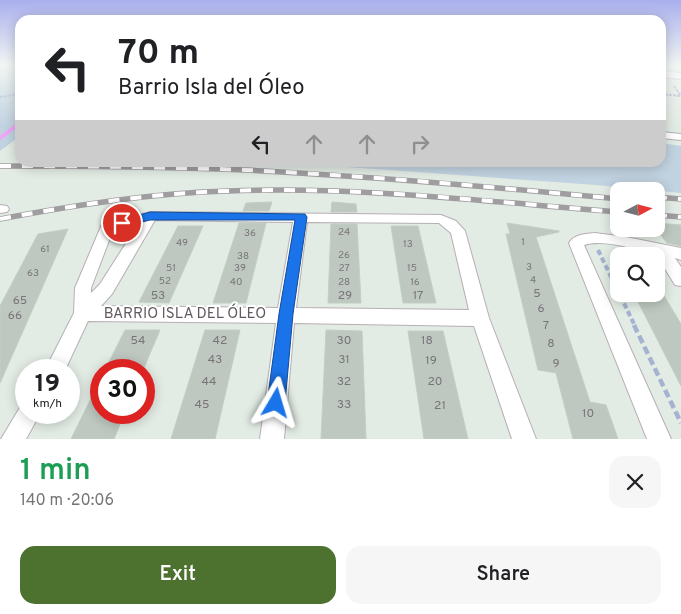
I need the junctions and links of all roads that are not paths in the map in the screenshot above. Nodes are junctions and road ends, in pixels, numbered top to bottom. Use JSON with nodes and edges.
{"nodes":[{"id":1,"x":666,"y":136,"type":"edge"},
{"id":2,"x":681,"y":138,"type":"edge"},
{"id":3,"x":150,"y":216,"type":"junction"},
{"id":4,"x":301,"y":217,"type":"junction"},
{"id":5,"x":674,"y":256,"type":"edge"},
{"id":6,"x":681,"y":280,"type":"edge"},
{"id":7,"x":84,"y":313,"type":"junction"},
{"id":8,"x":286,"y":314,"type":"junction"},
{"id":9,"x":480,"y":318,"type":"junction"},
{"id":10,"x":61,"y":359,"type":"edge"},
{"id":11,"x":22,"y":424,"type":"edge"},
{"id":12,"x":13,"y":439,"type":"edge"},
{"id":13,"x":272,"y":439,"type":"edge"},
{"id":14,"x":524,"y":439,"type":"edge"},
{"id":15,"x":659,"y":439,"type":"edge"}],
"edges":[{"from":1,"to":2,"type":"street"},
{"from":3,"to":4,"type":"street","name":"BARRIO ISLA DEL ÓLEO"},
{"from":3,"to":7,"type":"street","name":"BARRIO ISLA DEL ÓLEO"},
{"from":3,"to":7,"type":"street","name":"BARRIO ISLA DEL ÓLEO"},
{"from":4,"to":8,"type":"street","name":"BARRIO ISLA DEL ÓLEO"},
{"from":4,"to":9,"type":"street","name":"BARRIO ISLA DEL ÓLEO"},
{"from":5,"to":6,"type":"street"},
{"from":5,"to":15,"type":"street"},
{"from":7,"to":8,"type":"street","name":"BARRIO ISLA DEL ÓLEO"},
{"from":7,"to":10,"type":"street","name":"BARRIO ISLA DEL ÓLEO"},
{"from":8,"to":9,"type":"street","name":"BARRIO ISLA DEL ÓLEO"},
{"from":8,"to":13,"type":"street","name":"BARRIO ISLA DEL ÓLEO"},
{"from":9,"to":14,"type":"street","name":"BARRIO ISLA DEL ÓLEO"},
{"from":11,"to":12,"type":"street"}]}
